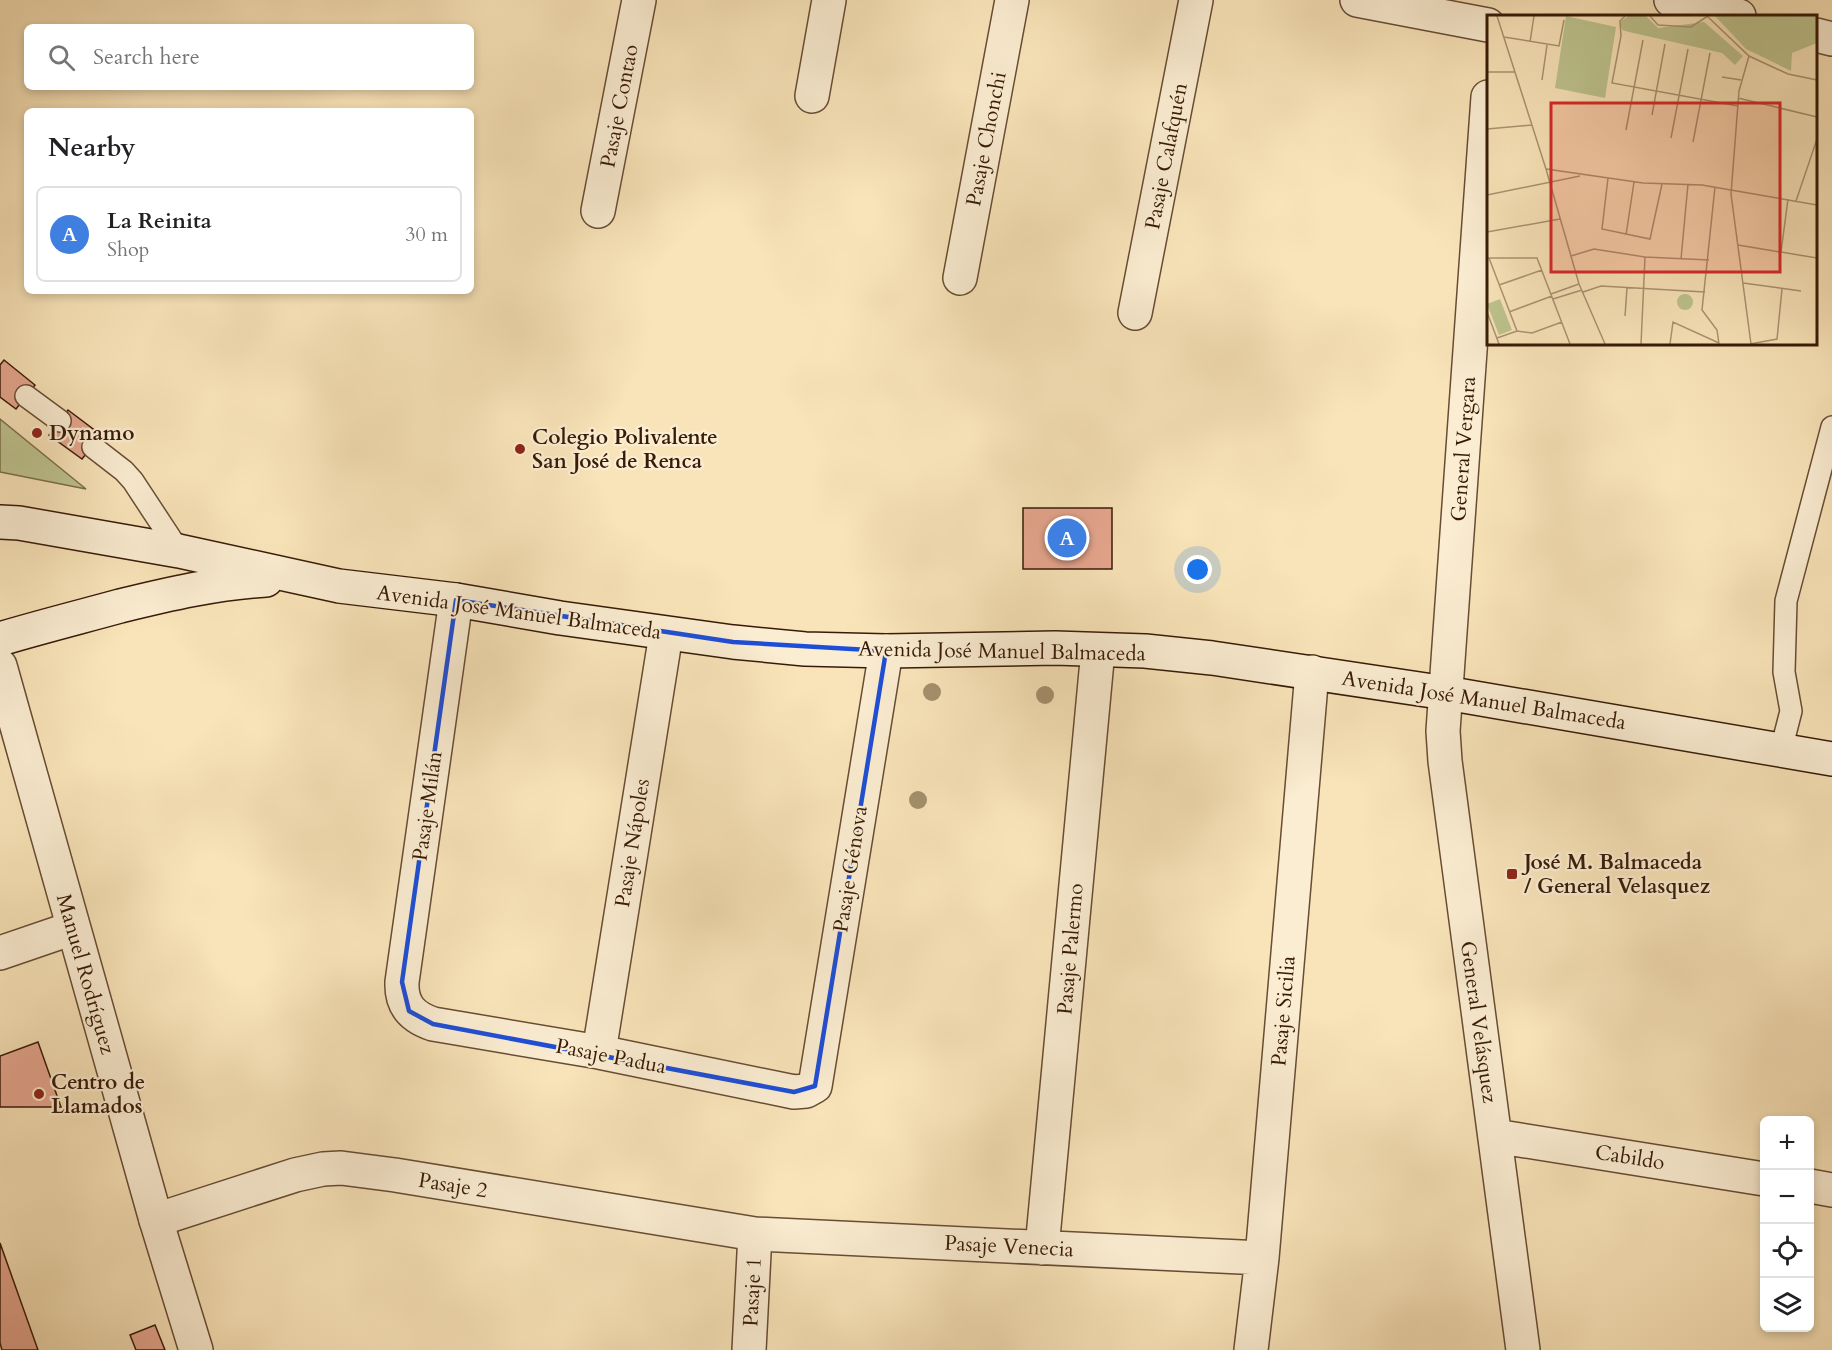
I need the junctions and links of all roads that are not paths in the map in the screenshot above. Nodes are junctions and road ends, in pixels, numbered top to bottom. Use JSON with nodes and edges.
{"nodes":[{"id":1,"x":639,"y":0,"type":"edge"},
{"id":2,"x":829,"y":0,"type":"edge"},
{"id":3,"x":1012,"y":0,"type":"edge"},
{"id":4,"x":1196,"y":0,"type":"edge"},
{"id":5,"x":1357,"y":0,"type":"edge"},
{"id":6,"x":1496,"y":0,"type":"edge"},
{"id":7,"x":1671,"y":0,"type":"edge"},
{"id":8,"x":1494,"y":15,"type":"edge"},
{"id":9,"x":1735,"y":15,"type":"edge"},
{"id":10,"x":1487,"y":25,"type":"edge"},
{"id":11,"x":1817,"y":35,"type":"edge"},
{"id":12,"x":1832,"y":39,"type":"edge"},
{"id":13,"x":812,"y":96,"type":"dead end"},
{"id":14,"x":1487,"y":111,"type":"edge"},
{"id":15,"x":598,"y":211,"type":"dead end"},
{"id":16,"x":960,"y":278,"type":"dead end"},
{"id":17,"x":1136,"y":313,"type":"dead end"},
{"id":18,"x":26,"y":396,"type":"dead end"},
{"id":19,"x":60,"y":421,"type":"dead end"},
{"id":20,"x":1832,"y":427,"type":"edge"},
{"id":21,"x":93,"y":447,"type":"dead end"},
{"id":22,"x":0,"y":522,"type":"edge"},
{"id":23,"x":179,"y":551,"type":"junction"},
{"id":24,"x":312,"y":580,"type":"junction"},
{"id":25,"x":456,"y":600,"type":"junction"},
{"id":26,"x":666,"y":634,"type":"junction"},
{"id":27,"x":0,"y":639,"type":"edge"},
{"id":28,"x":1098,"y":650,"type":"junction"},
{"id":29,"x":886,"y":651,"type":"junction"},
{"id":30,"x":0,"y":666,"type":"edge"},
{"id":31,"x":1312,"y":672,"type":"junction"},
{"id":32,"x":1446,"y":693,"type":"junction"},
{"id":33,"x":1781,"y":750,"type":"junction"},
{"id":34,"x":1832,"y":759,"type":"edge"},
{"id":35,"x":73,"y":928,"type":"junction"},
{"id":36,"x":0,"y":953,"type":"edge"},
{"id":37,"x":409,"y":1011,"type":"joint"},
{"id":38,"x":599,"y":1052,"type":"junction"},
{"id":39,"x":815,"y":1086,"type":"joint"},
{"id":40,"x":1495,"y":1136,"type":"junction"},
{"id":41,"x":1760,"y":1178,"type":"edge"},
{"id":42,"x":1814,"y":1187,"type":"edge"},
{"id":43,"x":1832,"y":1190,"type":"edge"},
{"id":44,"x":156,"y":1220,"type":"junction"},
{"id":45,"x":755,"y":1234,"type":"junction"},
{"id":46,"x":1042,"y":1248,"type":"junction"},
{"id":47,"x":1262,"y":1258,"type":"junction"},
{"id":48,"x":196,"y":1350,"type":"edge"},
{"id":49,"x":749,"y":1350,"type":"edge"},
{"id":50,"x":1251,"y":1350,"type":"edge"},
{"id":51,"x":1523,"y":1350,"type":"edge"}],
"edges":[{"from":1,"to":15,"type":"street","name":"Pasaje Contao"},
{"from":2,"to":13,"type":"street"},
{"from":3,"to":16,"type":"street","name":"Pasaje Chonchi"},
{"from":4,"to":17,"type":"street","name":"Pasaje Calafquén"},
{"from":5,"to":10,"type":"street"},
{"from":6,"to":8,"type":"street"},
{"from":7,"to":9,"type":"street"},
{"from":11,"to":12,"type":"street"},
{"from":14,"to":32,"type":"street","name":"General Vergara"},
{"from":18,"to":19,"type":"lane"},
{"from":20,"to":33,"type":"lane"},
{"from":21,"to":23,"type":"lane"},
{"from":22,"to":23,"type":"street","name":"Avenida José Manuel Balmaceda"},
{"from":23,"to":24,"type":"street","name":"Avenida José Manuel Balmaceda"},
{"from":24,"to":25,"type":"street","name":"Avenida José Manuel Balmaceda"},
{"from":24,"to":27,"type":"street","name":"Avenida José Manuel Balmaceda"},
{"from":25,"to":26,"type":"street","name":"Avenida José Manuel Balmaceda"},
{"from":25,"to":37,"type":"street","name":"Pasaje Milán"},
{"from":26,"to":29,"type":"street","name":"Avenida José Manuel Balmaceda"},
{"from":26,"to":38,"type":"street","name":"Pasaje Nápoles"},
{"from":28,"to":29,"type":"street","name":"Avenida José Manuel Balmaceda"},
{"from":28,"to":31,"type":"street","name":"Avenida José Manuel Balmaceda"},
{"from":28,"to":46,"type":"street","name":"Pasaje Palermo"},
{"from":29,"to":39,"type":"street","name":"Pasaje Génova"},
{"from":30,"to":35,"type":"street","name":"Manuel Rodríguez"},
{"from":31,"to":32,"type":"street","name":"Avenida José Manuel Balmaceda"},
{"from":31,"to":47,"type":"street","name":"Pasaje Sicilia"},
{"from":32,"to":33,"type":"street","name":"Avenida José Manuel Balmaceda"},
{"from":32,"to":40,"type":"street","name":"General Velásquez"},
{"from":33,"to":34,"type":"street","name":"Avenida José Manuel Balmaceda"},
{"from":35,"to":36,"type":"street"},
{"from":35,"to":44,"type":"street","name":"Manuel Rodríguez"},
{"from":37,"to":38,"type":"street","name":"Pasaje Padua"},
{"from":38,"to":39,"type":"street","name":"Pasaje Padua"},
{"from":40,"to":41,"type":"street","name":"Cabildo"},
{"from":40,"to":51,"type":"street","name":"General Velásquez"},
{"from":42,"to":43,"type":"street"},
{"from":44,"to":45,"type":"street","name":"Pasaje 2"},
{"from":44,"to":48,"type":"street","name":"Manuel Rodríguez"},
{"from":45,"to":46,"type":"street","name":"Pasaje Venecia"},
{"from":45,"to":49,"type":"street","name":"Pasaje 1"},
{"from":46,"to":47,"type":"street","name":"Pasaje Venecia"},
{"from":47,"to":50,"type":"street","name":"Pasaje Sicilia"}]}
